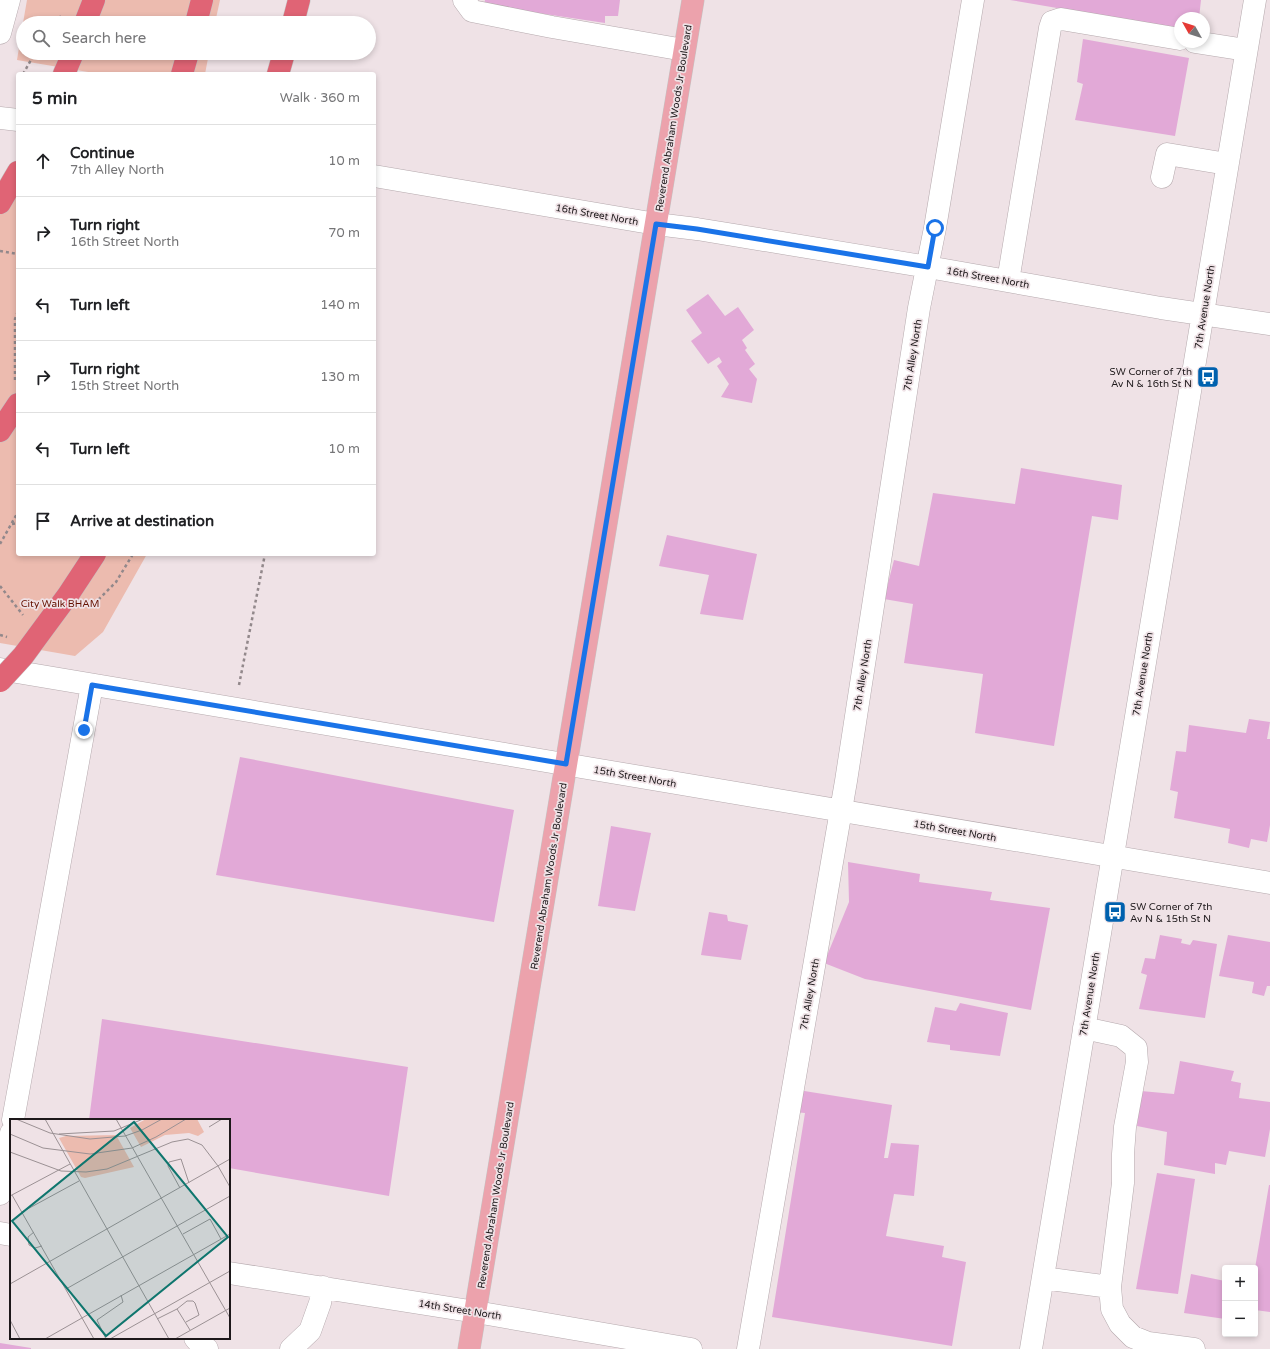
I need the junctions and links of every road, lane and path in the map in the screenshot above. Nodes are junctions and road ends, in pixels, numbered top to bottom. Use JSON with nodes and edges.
{"nodes":[{"id":1,"x":9,"y":0,"type":"edge"},
{"id":2,"x":94,"y":0,"type":"edge"},
{"id":3,"x":202,"y":0,"type":"edge"},
{"id":4,"x":299,"y":0,"type":"edge"},
{"id":5,"x":464,"y":0,"type":"edge"},
{"id":6,"x":693,"y":0,"type":"edge"},
{"id":7,"x":973,"y":0,"type":"edge"},
{"id":8,"x":1254,"y":0,"type":"edge"},
{"id":9,"x":88,"y":16,"type":"edge"},
{"id":10,"x":198,"y":16,"type":"edge"},
{"id":11,"x":295,"y":16,"type":"edge"},
{"id":12,"x":0,"y":33,"type":"edge"},
{"id":13,"x":1174,"y":38,"type":"edge"},
{"id":14,"x":1210,"y":44,"type":"edge"},
{"id":15,"x":684,"y":50,"type":"junction"},
{"id":16,"x":1246,"y":50,"type":"junction"},
{"id":17,"x":31,"y":60,"type":"edge"},
{"id":18,"x":70,"y":60,"type":"edge"},
{"id":19,"x":186,"y":60,"type":"edge"},
{"id":20,"x":282,"y":60,"type":"edge"},
{"id":21,"x":24,"y":72,"type":"edge"},
{"id":22,"x":65,"y":72,"type":"edge"},
{"id":23,"x":183,"y":72,"type":"edge"},
{"id":24,"x":279,"y":72,"type":"edge"},
{"id":25,"x":0,"y":118,"type":"edge"},
{"id":26,"x":16,"y":120,"type":"edge"},
{"id":27,"x":1228,"y":164,"type":"junction"},
{"id":28,"x":16,"y":175,"type":"edge"},
{"id":29,"x":376,"y":176,"type":"edge"},
{"id":30,"x":1162,"y":177,"type":"dead end"},
{"id":31,"x":0,"y":203,"type":"edge"},
{"id":32,"x":656,"y":224,"type":"junction"},
{"id":33,"x":0,"y":251,"type":"edge"},
{"id":34,"x":16,"y":254,"type":"edge"},
{"id":35,"x":928,"y":267,"type":"junction"},
{"id":36,"x":1008,"y":281,"type":"junction"},
{"id":37,"x":1203,"y":314,"type":"junction"},
{"id":38,"x":16,"y":316,"type":"edge"},
{"id":39,"x":1270,"y":324,"type":"edge"},
{"id":40,"x":16,"y":395,"type":"edge"},
{"id":41,"x":0,"y":431,"type":"edge"},
{"id":42,"x":16,"y":516,"type":"edge"},
{"id":43,"x":16,"y":523,"type":"edge"},
{"id":44,"x":12,"y":524,"type":"junction"},
{"id":45,"x":0,"y":544,"type":"edge"},
{"id":46,"x":94,"y":556,"type":"edge"},
{"id":47,"x":265,"y":556,"type":"edge"},
{"id":48,"x":0,"y":586,"type":"edge"},
{"id":49,"x":25,"y":617,"type":"dead end"},
{"id":50,"x":0,"y":635,"type":"edge"},
{"id":51,"x":8,"y":637,"type":"dead end"},
{"id":52,"x":0,"y":669,"type":"edge"},
{"id":53,"x":0,"y":681,"type":"edge"},
{"id":54,"x":92,"y":685,"type":"junction"},
{"id":55,"x":234,"y":709,"type":"junction"},
{"id":56,"x":566,"y":764,"type":"junction"},
{"id":57,"x":840,"y":811,"type":"junction"},
{"id":58,"x":1112,"y":856,"type":"junction"},
{"id":59,"x":1270,"y":883,"type":"edge"},
{"id":60,"x":1084,"y":1028,"type":"junction"},
{"id":61,"x":13,"y":1119,"type":"edge"},
{"id":62,"x":10,"y":1139,"type":"edge"},
{"id":63,"x":0,"y":1194,"type":"edge"},
{"id":64,"x":0,"y":1234,"type":"edge"},
{"id":65,"x":10,"y":1236,"type":"edge"},
{"id":66,"x":230,"y":1273,"type":"edge"},
{"id":67,"x":1043,"y":1278,"type":"junction"},
{"id":68,"x":1110,"y":1287,"type":"junction"},
{"id":69,"x":323,"y":1288,"type":"junction"},
{"id":70,"x":476,"y":1312,"type":"junction"},
{"id":71,"x":196,"y":1339,"type":"edge"},
{"id":72,"x":207,"y":1349,"type":"edge"},
{"id":73,"x":291,"y":1349,"type":"edge"},
{"id":74,"x":469,"y":1349,"type":"edge"},
{"id":75,"x":691,"y":1349,"type":"edge"},
{"id":76,"x":748,"y":1349,"type":"edge"},
{"id":77,"x":1031,"y":1349,"type":"edge"},
{"id":78,"x":1194,"y":1349,"type":"edge"}],
"edges":[{"from":1,"to":12,"type":"street"},
{"from":2,"to":9,"type":"highway"},
{"from":3,"to":10,"type":"highway"},
{"from":4,"to":11,"type":"highway"},
{"from":5,"to":15,"type":"street"},
{"from":6,"to":15,"type":"main road","name":"Reverend Abraham Woods Jr Boulevard"},
{"from":7,"to":35,"type":"street","name":"7th Alley North"},
{"from":8,"to":16,"type":"street","name":"7th Avenue North"},
{"from":13,"to":36,"type":"street"},
{"from":14,"to":16,"type":"street"},
{"from":15,"to":32,"type":"main road","name":"Reverend Abraham Woods Jr Boulevard"},
{"from":16,"to":27,"type":"street","name":"7th Avenue North"},
{"from":17,"to":21,"type":"path"},
{"from":18,"to":22,"type":"highway"},
{"from":19,"to":23,"type":"highway"},
{"from":20,"to":24,"type":"highway"},
{"from":25,"to":26,"type":"street"},
{"from":27,"to":30,"type":"street"},
{"from":27,"to":37,"type":"street","name":"7th Avenue North"},
{"from":28,"to":31,"type":"highway"},
{"from":29,"to":32,"type":"street","name":"16th Street North"},
{"from":32,"to":35,"type":"street","name":"16th Street North"},
{"from":32,"to":56,"type":"main road","name":"Reverend Abraham Woods Jr Boulevard"},
{"from":33,"to":34,"type":"path"},
{"from":35,"to":36,"type":"street","name":"16th Street North"},
{"from":35,"to":57,"type":"street","name":"7th Alley North"},
{"from":36,"to":37,"type":"street","name":"16th Street North"},
{"from":37,"to":39,"type":"street","name":"16th Street North"},
{"from":37,"to":58,"type":"street","name":"7th Avenue North"},
{"from":38,"to":40,"type":"path"},
{"from":40,"to":41,"type":"highway"},
{"from":42,"to":44,"type":"path"},
{"from":43,"to":44,"type":"path"},
{"from":44,"to":45,"type":"path"},
{"from":46,"to":53,"type":"highway","bridge":true},
{"from":47,"to":55,"type":"path"},
{"from":48,"to":49,"type":"path"},
{"from":50,"to":51,"type":"path"},
{"from":52,"to":54,"type":"street","name":"15th Street North"},
{"from":54,"to":55,"type":"street","name":"15th Street North"},
{"from":54,"to":61,"type":"street"},
{"from":55,"to":56,"type":"street","name":"15th Street North"},
{"from":56,"to":57,"type":"street","name":"15th Street North"},
{"from":56,"to":70,"type":"main road","name":"Reverend Abraham Woods Jr Boulevard"},
{"from":57,"to":58,"type":"street","name":"15th Street North"},
{"from":57,"to":76,"type":"street","name":"7th Alley North"},
{"from":58,"to":59,"type":"street","name":"15th Street North"},
{"from":58,"to":60,"type":"street","name":"7th Avenue North"},
{"from":60,"to":67,"type":"street","name":"7th Avenue North"},
{"from":60,"to":68,"type":"street"},
{"from":62,"to":63,"type":"street"},
{"from":64,"to":65,"type":"street"},
{"from":66,"to":69,"type":"street","name":"14th Street North"},
{"from":67,"to":68,"type":"street"},
{"from":67,"to":77,"type":"street","name":"7th Avenue North"},
{"from":68,"to":78,"type":"street"},
{"from":69,"to":70,"type":"street","name":"14th Street North"},
{"from":69,"to":73,"type":"street"},
{"from":70,"to":74,"type":"main road","name":"Reverend Abraham Woods Jr Boulevard"},
{"from":70,"to":75,"type":"street","name":"14th Street North"},
{"from":71,"to":72,"type":"street"}]}
